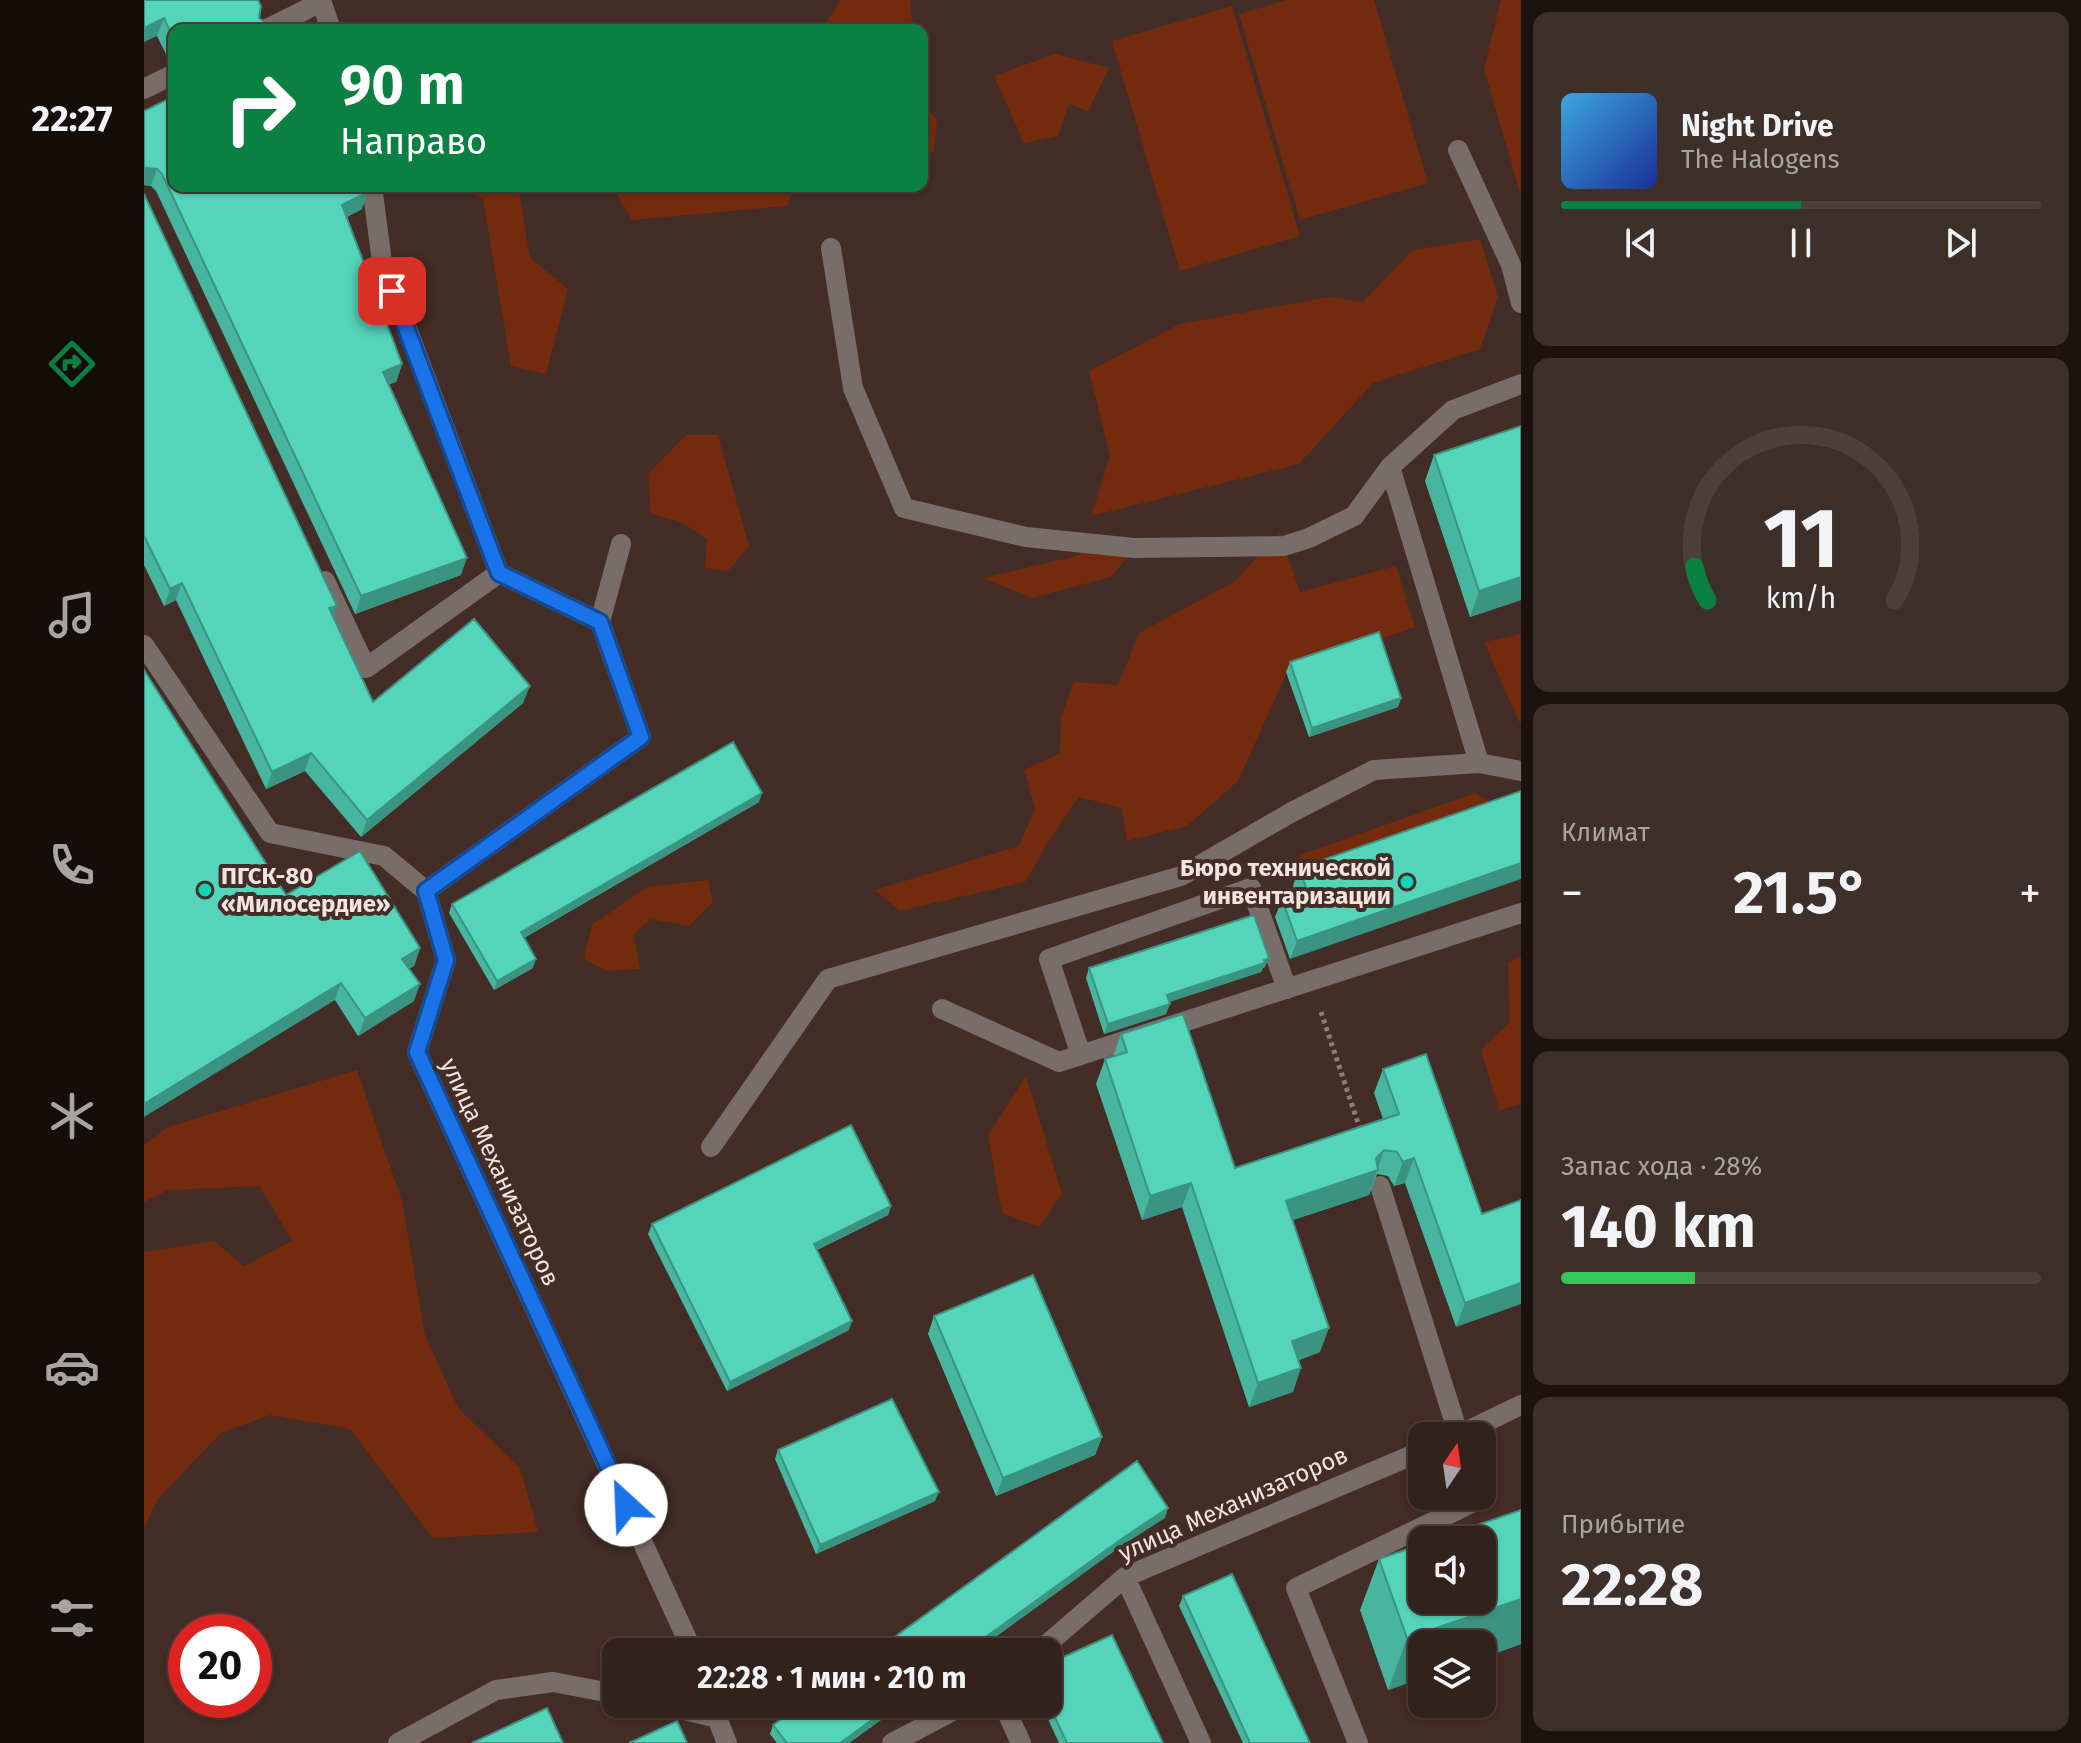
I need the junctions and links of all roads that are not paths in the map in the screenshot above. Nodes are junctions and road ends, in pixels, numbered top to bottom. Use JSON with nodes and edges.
{"nodes":[{"id":1,"x":321,"y":1,"type":"edge"},
{"id":2,"x":277,"y":24,"type":"edge"},
{"id":3,"x":329,"y":24,"type":"edge"},
{"id":4,"x":168,"y":77,"type":"edge"},
{"id":5,"x":144,"y":89,"type":"edge"},
{"id":6,"x":1458,"y":150,"type":"dead end"},
{"id":7,"x":373,"y":192,"type":"edge"},
{"id":8,"x":831,"y":248,"type":"dead end"},
{"id":9,"x":1521,"y":303,"type":"edge"},
{"id":10,"x":1521,"y":384,"type":"edge"},
{"id":11,"x":1390,"y":467,"type":"junction"},
{"id":12,"x":621,"y":544,"type":"dead end"},
{"id":13,"x":319,"y":568,"type":"edge"},
{"id":14,"x":499,"y":573,"type":"junction"},
{"id":15,"x":600,"y":622,"type":"junction"},
{"id":16,"x":144,"y":645,"type":"edge"},
{"id":17,"x":1479,"y":763,"type":"junction"},
{"id":18,"x":1521,"y":771,"type":"edge"},
{"id":19,"x":426,"y":891,"type":"junction"},
{"id":20,"x":1521,"y":913,"type":"edge"},
{"id":21,"x":1287,"y":989,"type":"junction"},
{"id":22,"x":942,"y":1009,"type":"dead end"},
{"id":23,"x":1081,"y":1055,"type":"junction"},
{"id":24,"x":711,"y":1147,"type":"dead end"},
{"id":25,"x":1380,"y":1186,"type":"edge"},
{"id":26,"x":1521,"y":1405,"type":"edge"},
{"id":27,"x":1454,"y":1422,"type":"edge"},
{"id":28,"x":1486,"y":1422,"type":"edge"},
{"id":29,"x":1408,"y":1457,"type":"edge"},
{"id":30,"x":1457,"y":1510,"type":"edge"},
{"id":31,"x":1125,"y":1577,"type":"junction"},
{"id":32,"x":687,"y":1638,"type":"edge"},
{"id":33,"x":1054,"y":1638,"type":"edge"},
{"id":34,"x":602,"y":1691,"type":"edge"},
{"id":35,"x":717,"y":1718,"type":"edge"},
{"id":36,"x":939,"y":1718,"type":"edge"},
{"id":37,"x":1009,"y":1718,"type":"edge"},
{"id":38,"x":398,"y":1743,"type":"edge"},
{"id":39,"x":727,"y":1743,"type":"edge"},
{"id":40,"x":892,"y":1743,"type":"edge"},
{"id":41,"x":1021,"y":1743,"type":"edge"},
{"id":42,"x":1201,"y":1743,"type":"edge"},
{"id":43,"x":1358,"y":1743,"type":"edge"}],
"edges":[{"from":1,"to":2,"type":"lane"},
{"from":1,"to":3,"type":"lane"},
{"from":4,"to":5,"type":"lane"},
{"from":6,"to":9,"type":"lane"},
{"from":7,"to":14,"type":"lane"},
{"from":8,"to":11,"type":"lane"},
{"from":10,"to":11,"type":"lane"},
{"from":11,"to":17,"type":"lane"},
{"from":12,"to":15,"type":"lane"},
{"from":13,"to":14,"type":"lane"},
{"from":14,"to":15,"type":"lane"},
{"from":15,"to":19,"type":"lane"},
{"from":16,"to":19,"type":"lane"},
{"from":17,"to":18,"type":"lane"},
{"from":17,"to":24,"type":"lane"},
{"from":19,"to":32,"type":"lane","name":"улица Механизаторов"},
{"from":20,"to":21,"type":"lane"},
{"from":21,"to":23,"type":"lane"},
{"from":21,"to":23,"type":"lane"},
{"from":22,"to":23,"type":"lane"},
{"from":25,"to":27,"type":"lane"},
{"from":26,"to":28,"type":"lane"},
{"from":29,"to":31,"type":"lane","name":"улица Механизаторов"},
{"from":30,"to":43,"type":"lane"},
{"from":31,"to":33,"type":"lane","name":"улица Механизаторов"},
{"from":31,"to":42,"type":"lane"},
{"from":34,"to":38,"type":"lane"},
{"from":35,"to":39,"type":"lane"},
{"from":36,"to":40,"type":"lane"},
{"from":37,"to":41,"type":"lane"}]}
